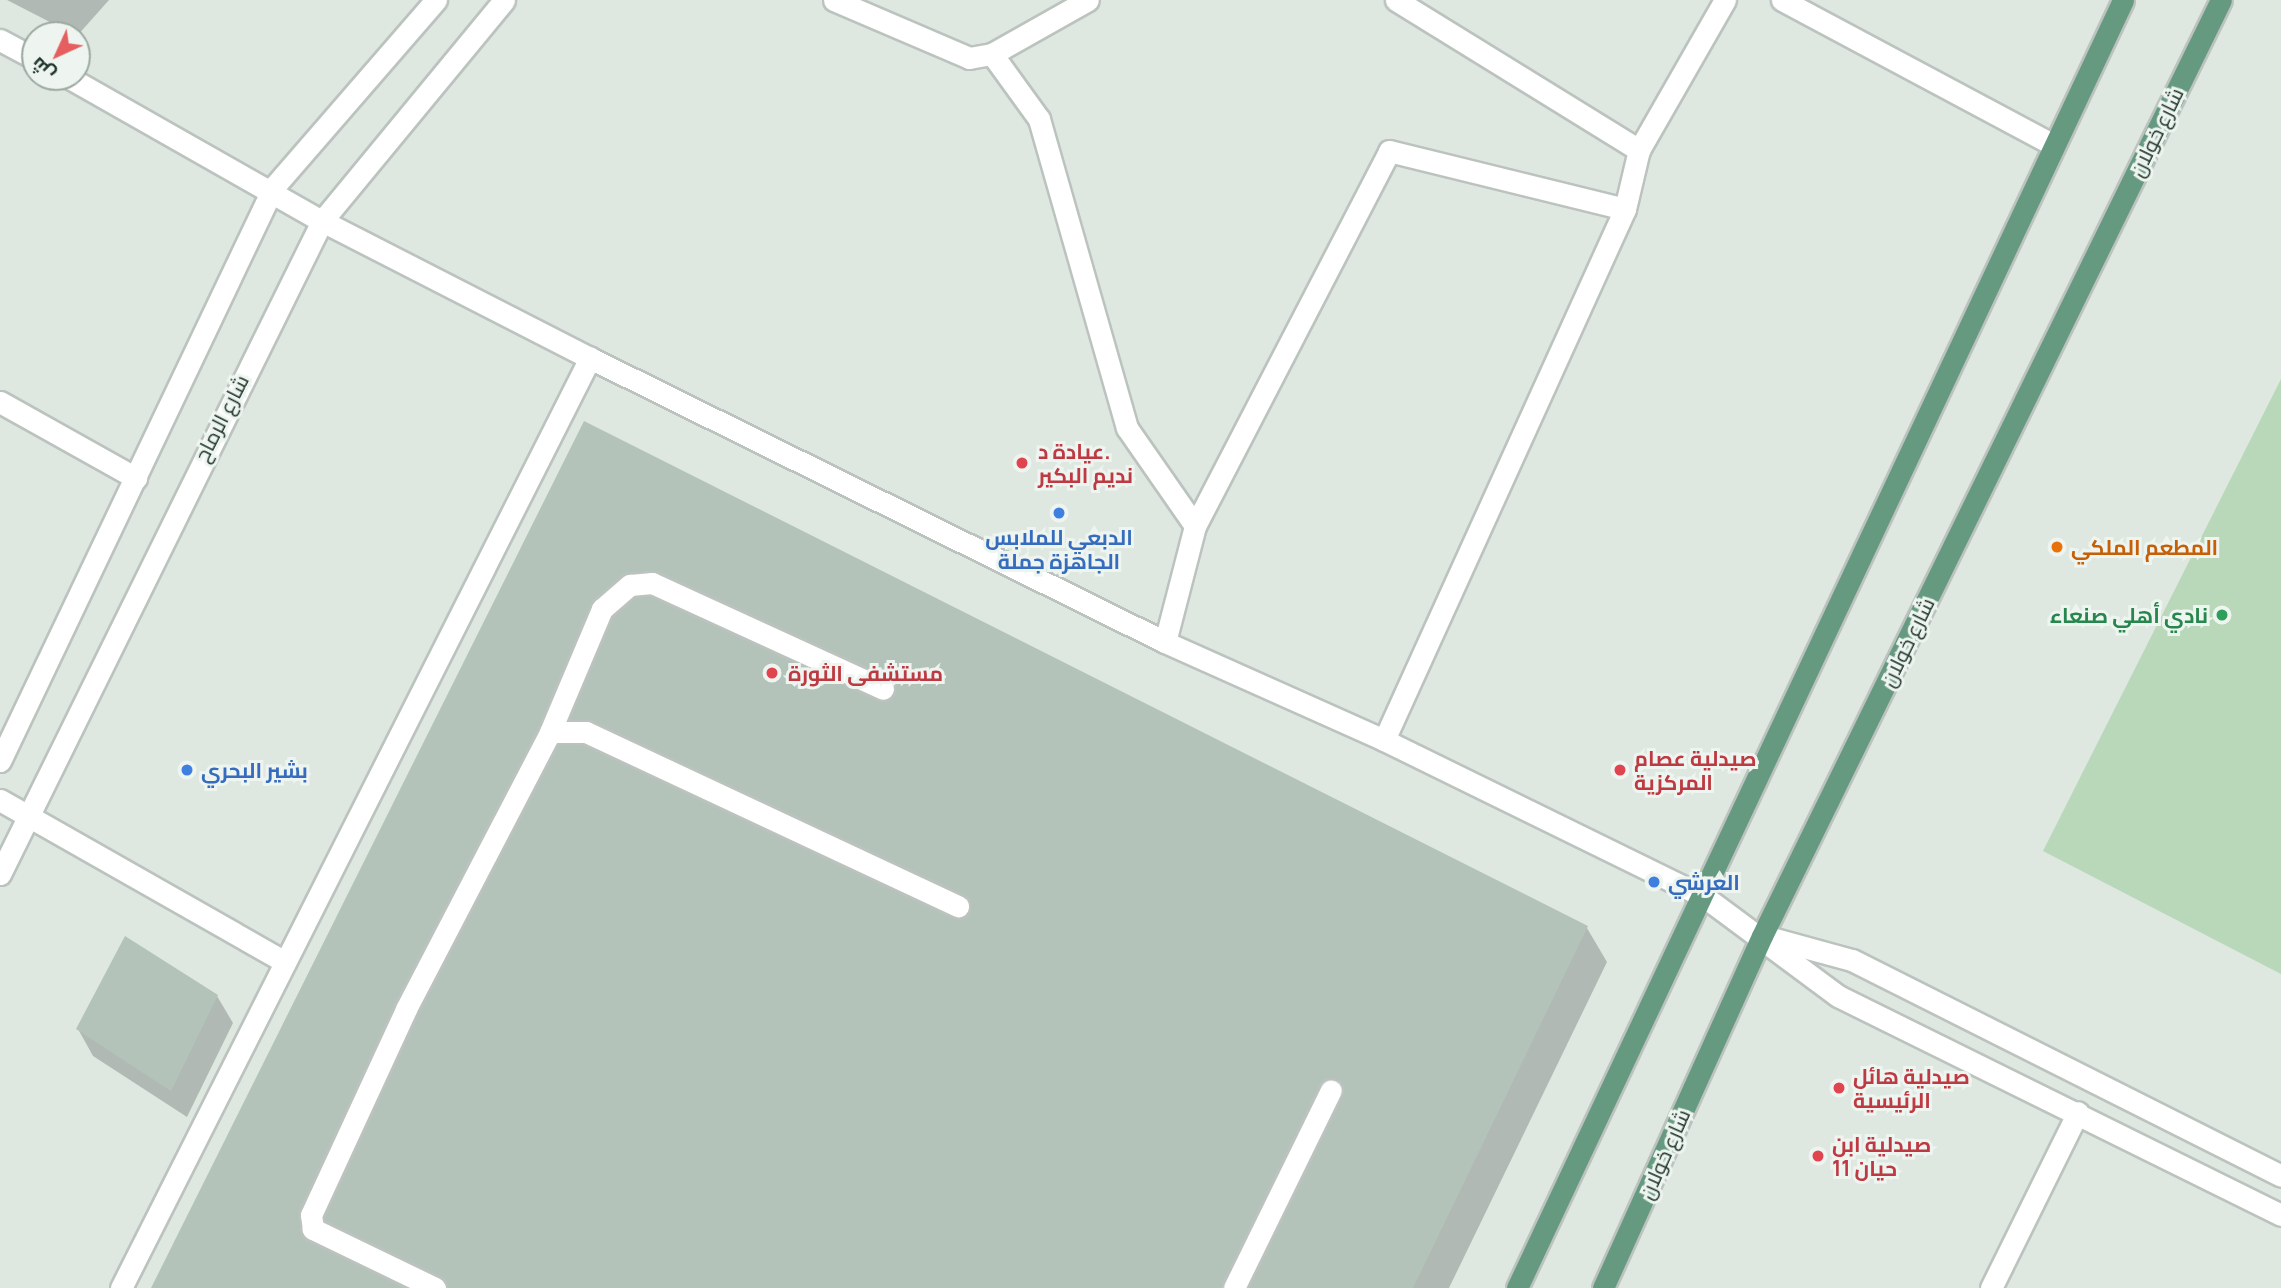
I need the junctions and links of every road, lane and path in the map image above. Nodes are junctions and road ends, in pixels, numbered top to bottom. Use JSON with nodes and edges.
{"nodes":[{"id":1,"x":436,"y":0,"type":"edge"},
{"id":2,"x":504,"y":0,"type":"edge"},
{"id":3,"x":834,"y":0,"type":"edge"},
{"id":4,"x":1088,"y":0,"type":"edge"},
{"id":5,"x":1396,"y":0,"type":"edge"},
{"id":6,"x":1725,"y":0,"type":"edge"},
{"id":7,"x":1782,"y":0,"type":"edge"},
{"id":8,"x":2123,"y":0,"type":"edge"},
{"id":9,"x":2221,"y":0,"type":"edge"},
{"id":10,"x":0,"y":40,"type":"edge"},
{"id":11,"x":21,"y":51,"type":"edge"},
{"id":12,"x":992,"y":54,"type":"junction"},
{"id":13,"x":91,"y":89,"type":"edge"},
{"id":14,"x":2053,"y":145,"type":"junction"},
{"id":15,"x":1639,"y":150,"type":"junction"},
{"id":16,"x":273,"y":188,"type":"junction"},
{"id":17,"x":1625,"y":209,"type":"junction"},
{"id":18,"x":322,"y":221,"type":"junction"},
{"id":19,"x":590,"y":358,"type":"junction"},
{"id":20,"x":0,"y":402,"type":"edge"},
{"id":21,"x":136,"y":478,"type":"junction"},
{"id":22,"x":1195,"y":526,"type":"junction"},
{"id":23,"x":1165,"y":642,"type":"junction"},
{"id":24,"x":883,"y":689,"type":"dead end"},
{"id":25,"x":550,"y":732,"type":"junction"},
{"id":26,"x":1384,"y":740,"type":"junction"},
{"id":27,"x":0,"y":761,"type":"edge"},
{"id":28,"x":0,"y":800,"type":"edge"},
{"id":29,"x":33,"y":817,"type":"junction"},
{"id":30,"x":0,"y":874,"type":"edge"},
{"id":31,"x":1706,"y":898,"type":"junction"},
{"id":32,"x":958,"y":906,"type":"dead end"},
{"id":33,"x":1762,"y":936,"type":"junction"},
{"id":34,"x":285,"y":962,"type":"junction"},
{"id":35,"x":1331,"y":1090,"type":"dead end"},
{"id":36,"x":2078,"y":1112,"type":"junction"},
{"id":37,"x":2281,"y":1176,"type":"edge"},
{"id":38,"x":2281,"y":1215,"type":"edge"},
{"id":39,"x":121,"y":1288,"type":"edge"},
{"id":40,"x":435,"y":1288,"type":"edge"},
{"id":41,"x":1234,"y":1288,"type":"edge"},
{"id":42,"x":1517,"y":1288,"type":"edge"},
{"id":43,"x":1603,"y":1288,"type":"edge"},
{"id":44,"x":1991,"y":1288,"type":"edge"}],
"edges":[{"from":1,"to":16,"type":"street"},
{"from":2,"to":18,"type":"street","name":"شارع الرماح"},
{"from":3,"to":12,"type":"street"},
{"from":4,"to":12,"type":"street"},
{"from":5,"to":15,"type":"street"},
{"from":6,"to":15,"type":"street"},
{"from":7,"to":14,"type":"street"},
{"from":8,"to":14,"type":"main road"},
{"from":9,"to":33,"type":"main road","name":"شارع خولان"},
{"from":10,"to":11,"type":"street"},
{"from":12,"to":22,"type":"street"},
{"from":13,"to":16,"type":"street"},
{"from":14,"to":31,"type":"main road"},
{"from":15,"to":17,"type":"street"},
{"from":16,"to":18,"type":"street"},
{"from":16,"to":21,"type":"street"},
{"from":17,"to":22,"type":"street"},
{"from":17,"to":26,"type":"street"},
{"from":18,"to":19,"type":"street"},
{"from":18,"to":29,"type":"street","name":"شارع الرماح"},
{"from":19,"to":23,"type":"street"},
{"from":19,"to":34,"type":"street"},
{"from":20,"to":21,"type":"street"},
{"from":21,"to":27,"type":"street"},
{"from":22,"to":23,"type":"street"},
{"from":23,"to":26,"type":"street"},
{"from":24,"to":25,"type":"street"},
{"from":25,"to":32,"type":"street"},
{"from":25,"to":40,"type":"street"},
{"from":26,"to":31,"type":"street"},
{"from":28,"to":29,"type":"street"},
{"from":29,"to":30,"type":"street","name":"شارع الرماح"},
{"from":29,"to":34,"type":"street"},
{"from":31,"to":33,"type":"street"},
{"from":31,"to":42,"type":"main road"},
{"from":33,"to":36,"type":"street"},
{"from":33,"to":37,"type":"street"},
{"from":33,"to":43,"type":"main road","name":"شارع خولان"},
{"from":34,"to":39,"type":"street"},
{"from":35,"to":41,"type":"street"},
{"from":36,"to":38,"type":"street"},
{"from":36,"to":44,"type":"street"}]}
